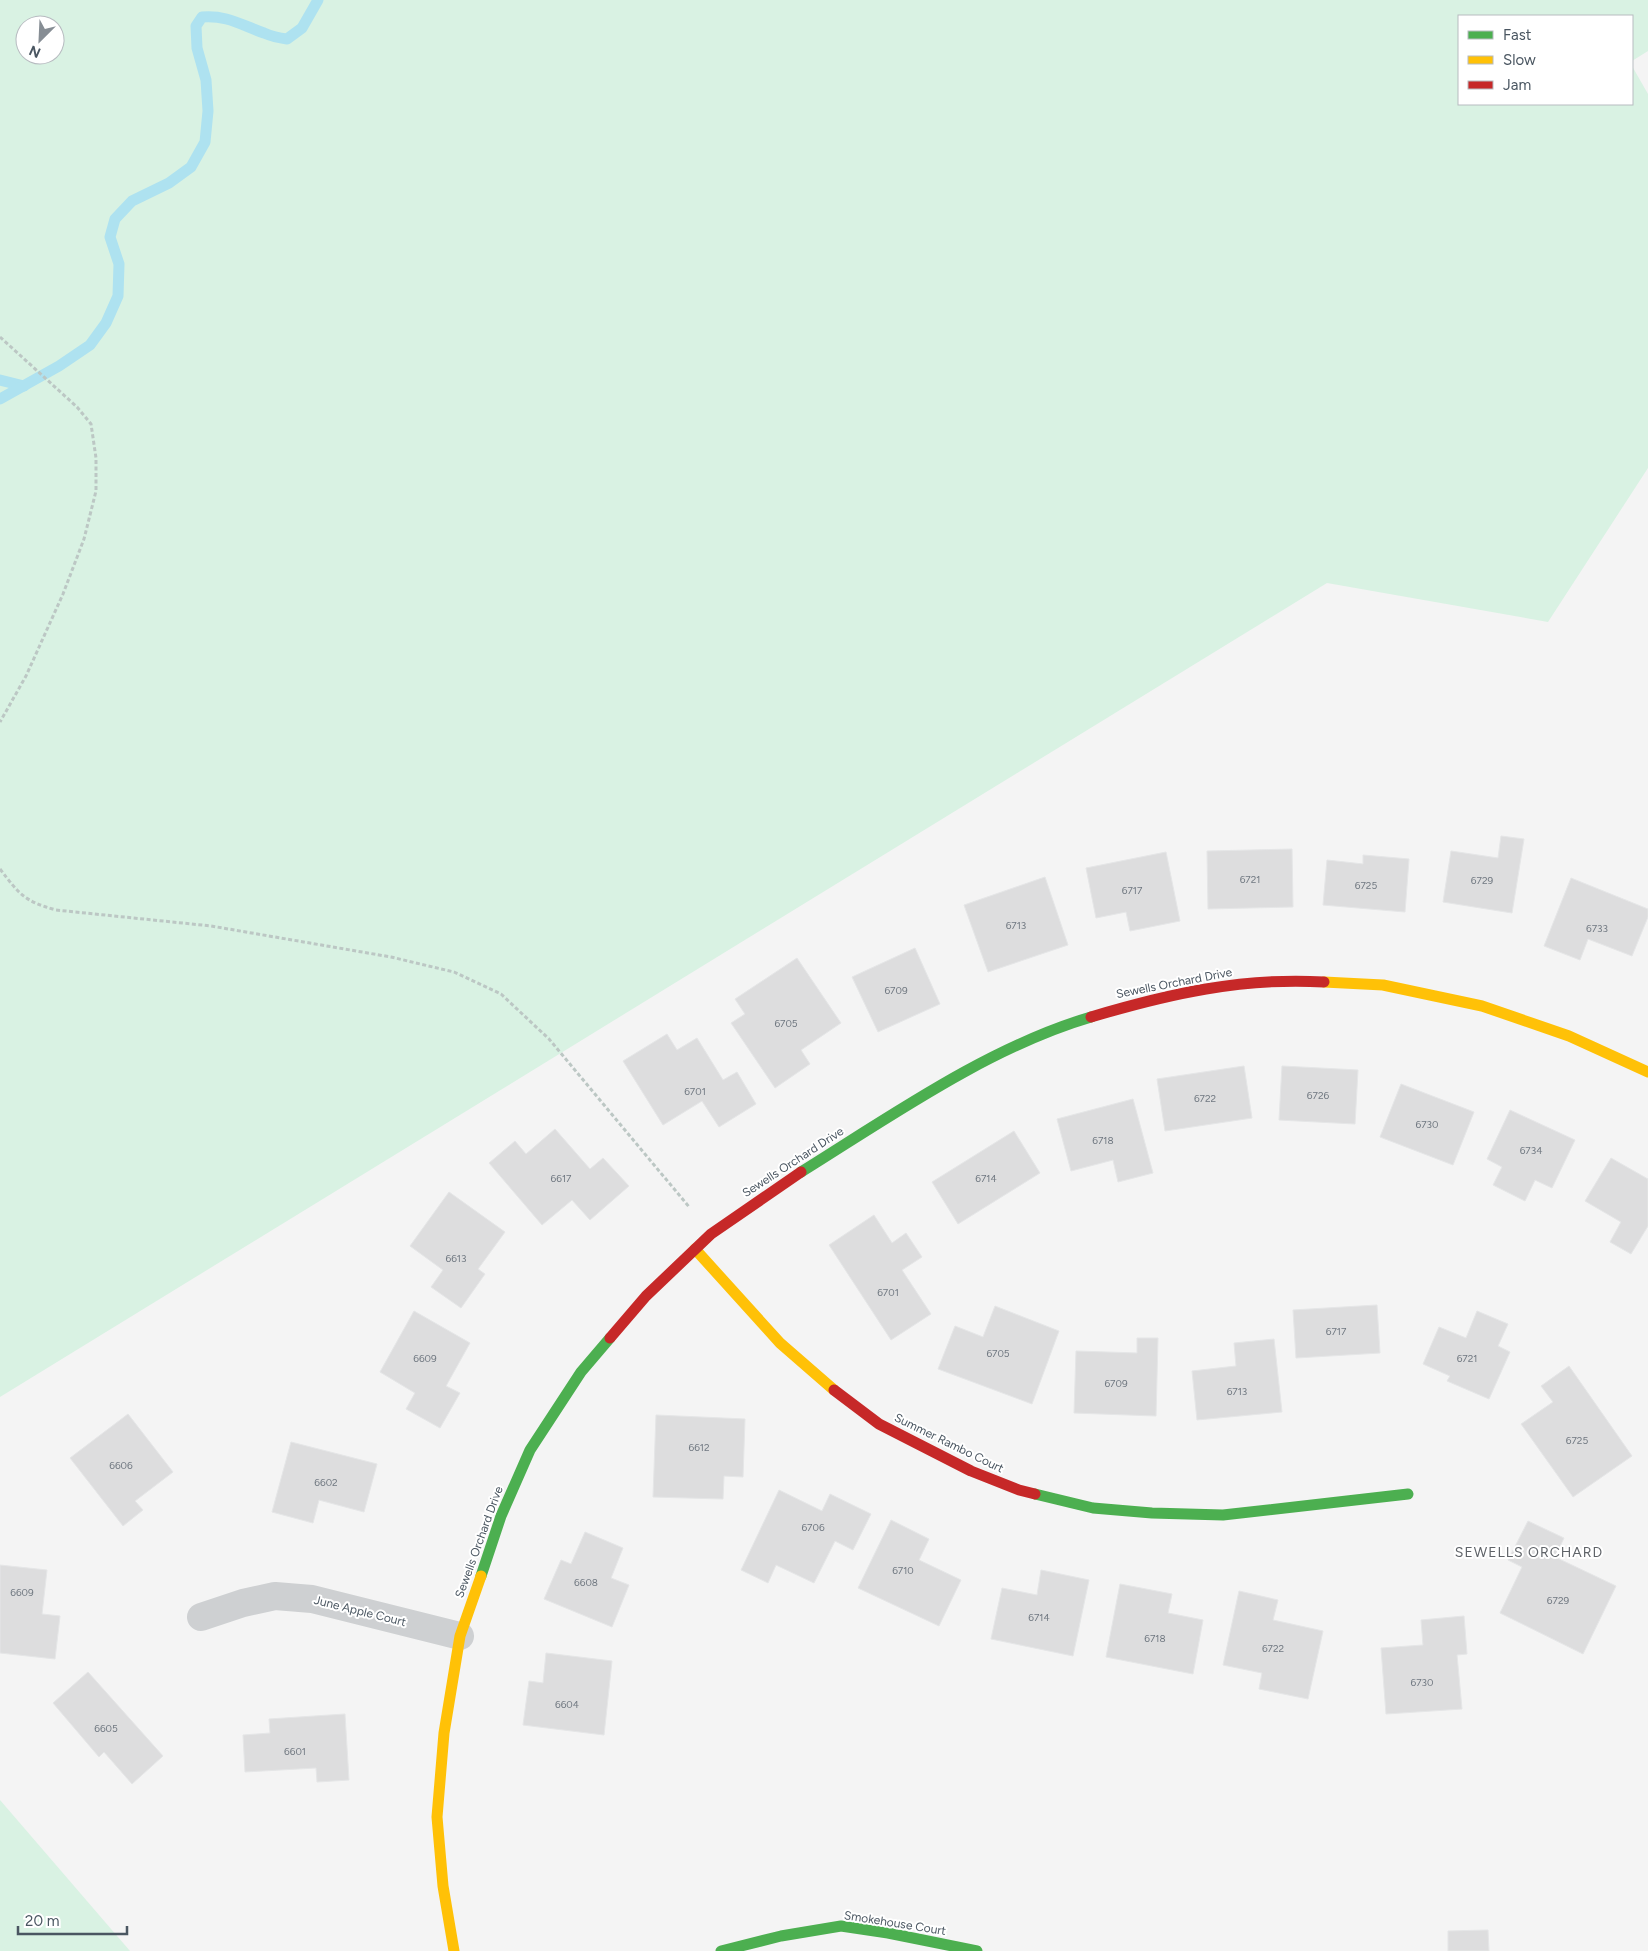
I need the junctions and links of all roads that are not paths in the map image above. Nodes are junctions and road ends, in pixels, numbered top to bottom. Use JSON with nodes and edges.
{"nodes":[{"id":1,"x":1648,"y":1072,"type":"edge"},
{"id":2,"x":695,"y":1249,"type":"junction"},
{"id":3,"x":1408,"y":1494,"type":"dead end"},
{"id":4,"x":200,"y":1617,"type":"dead end"},
{"id":5,"x":460,"y":1636,"type":"junction"},
{"id":6,"x":454,"y":1951,"type":"edge"},
{"id":7,"x":721,"y":1951,"type":"edge"},
{"id":8,"x":977,"y":1951,"type":"edge"}],
"edges":[{"from":1,"to":2,"type":"street","name":"Sewells Orchard Drive"},
{"from":2,"to":3,"type":"street","name":"Summer Rambo Court"},
{"from":2,"to":5,"type":"street","name":"Sewells Orchard Drive"},
{"from":4,"to":5,"type":"street","name":"June Apple Court"},
{"from":5,"to":6,"type":"street","name":"Sewells Orchard Drive"},
{"from":7,"to":8,"type":"street","name":"Smokehouse Court"}]}
